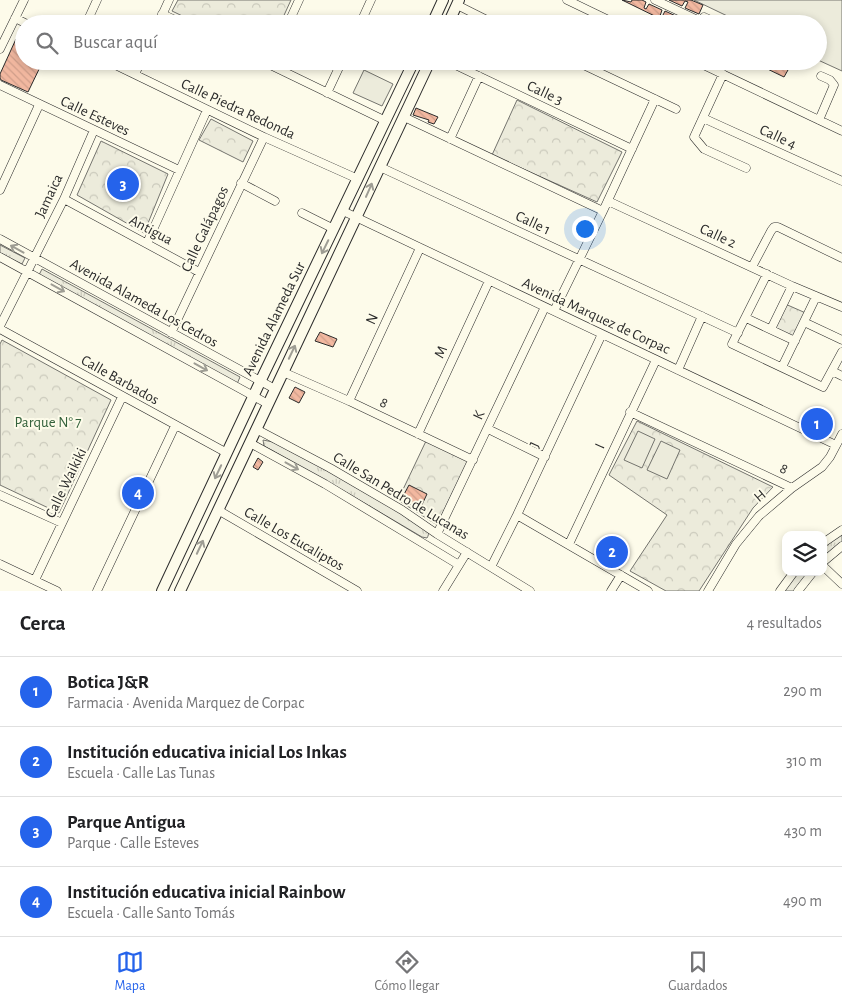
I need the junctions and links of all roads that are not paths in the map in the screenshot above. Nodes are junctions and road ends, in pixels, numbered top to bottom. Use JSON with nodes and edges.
{"nodes":[{"id":1,"x":24,"y":0,"type":"edge"},
{"id":2,"x":97,"y":0,"type":"edge"},
{"id":3,"x":168,"y":0,"type":"edge"},
{"id":4,"x":299,"y":0,"type":"edge"},
{"id":5,"x":371,"y":0,"type":"edge"},
{"id":6,"x":443,"y":0,"type":"edge"},
{"id":7,"x":567,"y":0,"type":"edge"},
{"id":8,"x":655,"y":0,"type":"edge"},
{"id":9,"x":458,"y":3,"type":"edge"},
{"id":10,"x":162,"y":14,"type":"edge"},
{"id":11,"x":16,"y":15,"type":"edge"},
{"id":12,"x":90,"y":15,"type":"edge"},
{"id":13,"x":292,"y":15,"type":"edge"},
{"id":14,"x":364,"y":15,"type":"edge"},
{"id":15,"x":436,"y":15,"type":"edge"},
{"id":16,"x":452,"y":15,"type":"edge"},
{"id":17,"x":479,"y":15,"type":"edge"},
{"id":18,"x":598,"y":15,"type":"edge"},
{"id":19,"x":685,"y":15,"type":"edge"},
{"id":20,"x":15,"y":18,"type":"edge"},
{"id":21,"x":0,"y":49,"type":"edge"},
{"id":22,"x":126,"y":70,"type":"edge"},
{"id":23,"x":137,"y":70,"type":"edge"},
{"id":24,"x":283,"y":70,"type":"edge"},
{"id":25,"x":338,"y":70,"type":"edge"},
{"id":26,"x":410,"y":70,"type":"edge"},
{"id":27,"x":426,"y":70,"type":"edge"},
{"id":28,"x":466,"y":70,"type":"edge"},
{"id":29,"x":594,"y":70,"type":"edge"},
{"id":30,"x":715,"y":70,"type":"edge"},
{"id":31,"x":135,"y":74,"type":"junction"},
{"id":32,"x":723,"y":74,"type":"junction"},
{"id":33,"x":479,"y":76,"type":"junction"},
{"id":34,"x":821,"y":76,"type":"dead end"},
{"id":35,"x":0,"y":85,"type":"edge"},
{"id":36,"x":328,"y":93,"type":"junction"},
{"id":37,"x":655,"y":99,"type":"junction"},
{"id":38,"x":39,"y":105,"type":"junction"},
{"id":39,"x":676,"y":109,"type":"dead end"},
{"id":40,"x":207,"y":110,"type":"junction"},
{"id":41,"x":404,"y":117,"type":"junction"},
{"id":42,"x":703,"y":118,"type":"junction"},
{"id":43,"x":386,"y":120,"type":"junction"},
{"id":44,"x":819,"y":120,"type":"junction"},
{"id":45,"x":94,"y":130,"type":"junction"},
{"id":46,"x":842,"y":131,"type":"edge"},
{"id":47,"x":264,"y":137,"type":"junction"},
{"id":48,"x":450,"y":139,"type":"junction"},
{"id":49,"x":632,"y":149,"type":"junction"},
{"id":50,"x":380,"y":167,"type":"junction"},
{"id":51,"x":746,"y":168,"type":"dead end"},
{"id":52,"x":179,"y":170,"type":"junction"},
{"id":53,"x":358,"y":180,"type":"junction"},
{"id":54,"x":842,"y":181,"type":"edge"},
{"id":55,"x":241,"y":183,"type":"junction"},
{"id":56,"x":0,"y":190,"type":"edge"},
{"id":57,"x":64,"y":199,"type":"junction"},
{"id":58,"x":275,"y":201,"type":"dead end"},
{"id":59,"x":608,"y":201,"type":"junction"},
{"id":60,"x":343,"y":211,"type":"junction"},
{"id":61,"x":603,"y":211,"type":"junction"},
{"id":62,"x":302,"y":213,"type":"dead end"},
{"id":63,"x":356,"y":218,"type":"junction"},
{"id":64,"x":334,"y":229,"type":"junction"},
{"id":65,"x":0,"y":239,"type":"edge"},
{"id":66,"x":147,"y":243,"type":"junction"},
{"id":67,"x":420,"y":248,"type":"junction"},
{"id":68,"x":0,"y":257,"type":"edge"},
{"id":69,"x":842,"y":258,"type":"edge"},
{"id":70,"x":35,"y":259,"type":"junction"},
{"id":71,"x":580,"y":259,"type":"junction"},
{"id":72,"x":752,"y":268,"type":"junction"},
{"id":73,"x":28,"y":272,"type":"junction"},
{"id":74,"x":199,"y":272,"type":"junction"},
{"id":75,"x":768,"y":274,"type":"junction"},
{"id":76,"x":489,"y":280,"type":"junction"},
{"id":77,"x":792,"y":286,"type":"junction"},
{"id":78,"x":816,"y":297,"type":"junction"},
{"id":79,"x":545,"y":307,"type":"junction"},
{"id":80,"x":842,"y":307,"type":"edge"},
{"id":81,"x":554,"y":311,"type":"junction"},
{"id":82,"x":702,"y":316,"type":"junction"},
{"id":83,"x":746,"y":318,"type":"junction"},
{"id":84,"x":804,"y":322,"type":"junction"},
{"id":85,"x":0,"y":327,"type":"edge"},
{"id":86,"x":771,"y":329,"type":"junction"},
{"id":87,"x":171,"y":333,"type":"junction"},
{"id":88,"x":738,"y":333,"type":"junction"},
{"id":89,"x":602,"y":334,"type":"junction"},
{"id":90,"x":842,"y":340,"type":"edge"},
{"id":91,"x":794,"y":341,"type":"junction"},
{"id":92,"x":842,"y":352,"type":"edge"},
{"id":93,"x":656,"y":360,"type":"junction"},
{"id":94,"x":782,"y":367,"type":"junction"},
{"id":95,"x":678,"y":370,"type":"junction"},
{"id":96,"x":832,"y":371,"type":"junction"},
{"id":97,"x":283,"y":372,"type":"junction"},
{"id":98,"x":842,"y":376,"type":"edge"},
{"id":99,"x":260,"y":382,"type":"junction"},
{"id":100,"x":275,"y":389,"type":"junction"},
{"id":101,"x":254,"y":396,"type":"junction"},
{"id":102,"x":122,"y":397,"type":"junction"},
{"id":103,"x":349,"y":401,"type":"junction"},
{"id":104,"x":268,"y":404,"type":"junction"},
{"id":105,"x":630,"y":412,"type":"junction"},
{"id":106,"x":175,"y":426,"type":"junction"},
{"id":107,"x":488,"y":429,"type":"junction"},
{"id":108,"x":256,"y":430,"type":"junction"},
{"id":109,"x":418,"y":434,"type":"junction"},
{"id":110,"x":842,"y":434,"type":"edge"},
{"id":111,"x":250,"y":443,"type":"junction"},
{"id":112,"x":836,"y":446,"type":"junction"},
{"id":113,"x":227,"y":453,"type":"junction"},
{"id":114,"x":545,"y":457,"type":"junction"},
{"id":115,"x":473,"y":460,"type":"junction"},
{"id":116,"x":792,"y":488,"type":"junction"},
{"id":117,"x":0,"y":495,"type":"edge"},
{"id":118,"x":218,"y":510,"type":"junction"},
{"id":119,"x":517,"y":515,"type":"junction"},
{"id":120,"x":62,"y":524,"type":"junction"},
{"id":121,"x":842,"y":530,"type":"edge"},
{"id":122,"x":437,"y":534,"type":"junction"},
{"id":123,"x":827,"y":540,"type":"edge"},
{"id":124,"x":450,"y":542,"type":"junction"},
{"id":125,"x":569,"y":544,"type":"junction"},
{"id":126,"x":842,"y":546,"type":"edge"},
{"id":127,"x":430,"y":547,"type":"junction"},
{"id":128,"x":467,"y":552,"type":"junction"},
{"id":129,"x":827,"y":559,"type":"edge"},
{"id":130,"x":0,"y":564,"type":"edge"},
{"id":131,"x":459,"y":564,"type":"junction"},
{"id":132,"x":491,"y":567,"type":"junction"},
{"id":133,"x":827,"y":570,"type":"edge"},
{"id":134,"x":621,"y":575,"type":"junction"},
{"id":135,"x":791,"y":576,"type":"edge"},
{"id":136,"x":810,"y":576,"type":"edge"},
{"id":137,"x":35,"y":580,"type":"junction"},
{"id":138,"x":842,"y":584,"type":"edge"},
{"id":139,"x":56,"y":591,"type":"edge"},
{"id":140,"x":97,"y":591,"type":"edge"},
{"id":141,"x":162,"y":591,"type":"edge"},
{"id":142,"x":180,"y":591,"type":"edge"},
{"id":143,"x":357,"y":591,"type":"edge"},
{"id":144,"x":443,"y":591,"type":"edge"},
{"id":145,"x":530,"y":591,"type":"edge"},
{"id":146,"x":611,"y":591,"type":"edge"},
{"id":147,"x":648,"y":591,"type":"edge"},
{"id":148,"x":708,"y":591,"type":"edge"},
{"id":149,"x":780,"y":591,"type":"edge"},
{"id":150,"x":798,"y":591,"type":"edge"}],
"edges":[{"from":1,"to":11,"type":"street"},
{"from":2,"to":12,"type":"street"},
{"from":3,"to":10,"type":"street"},
{"from":4,"to":13,"type":"street"},
{"from":5,"to":14,"type":"street"},
{"from":6,"to":15,"type":"main road"},
{"from":7,"to":18,"type":"street"},
{"from":8,"to":19,"type":"street"},
{"from":9,"to":16,"type":"main road"},
{"from":9,"to":17,"type":"street"},
{"from":20,"to":21,"type":"street"},
{"from":22,"to":31,"type":"street","name":"Calle Piedra Redonda"},
{"from":23,"to":31,"type":"street"},
{"from":24,"to":36,"type":"street"},
{"from":25,"to":36,"type":"street"},
{"from":26,"to":43,"type":"main road","name":"Avenida Alameda Sur"},
{"from":27,"to":41,"type":"main road","name":"Avenida Alameda Sur"},
{"from":28,"to":33,"type":"street","name":"Calle 3"},
{"from":29,"to":37,"type":"street"},
{"from":30,"to":32,"type":"street"},
{"from":31,"to":40,"type":"street","name":"Calle Piedra Redonda"},
{"from":32,"to":42,"type":"street"},
{"from":32,"to":44,"type":"street"},
{"from":33,"to":48,"type":"street"},
{"from":33,"to":49,"type":"street","name":"Calle 3"},
{"from":34,"to":44,"type":"street"},
{"from":35,"to":38,"type":"street","name":"Calle Esteves"},
{"from":36,"to":43,"type":"street"},
{"from":37,"to":39,"type":"street"},
{"from":37,"to":49,"type":"street"},
{"from":38,"to":45,"type":"street","name":"Calle Esteves"},
{"from":38,"to":56,"type":"street"},
{"from":40,"to":47,"type":"street","name":"Calle Piedra Redonda"},
{"from":40,"to":52,"type":"street"},
{"from":41,"to":48,"type":"street"},
{"from":41,"to":50,"type":"main road","name":"Avenida Alameda Sur"},
{"from":42,"to":51,"type":"street"},
{"from":42,"to":54,"type":"street","name":"Calle 4"},
{"from":43,"to":53,"type":"main road","name":"Avenida Alameda Sur"},
{"from":44,"to":46,"type":"street"},
{"from":45,"to":52,"type":"street","name":"Calle Esteves"},
{"from":45,"to":57,"type":"street","name":"Jamaica"},
{"from":47,"to":53,"type":"street","name":"Calle Piedra Redonda"},
{"from":47,"to":55,"type":"street","name":"Calle Galápagos"},
{"from":48,"to":61,"type":"street"},
{"from":49,"to":59,"type":"street"},
{"from":63,"to":50,"type":"main road","name":"Avenida Alameda Sur","one_way":true},
{"from":50,"to":71,"type":"street","name":"Calle 1"},
{"from":52,"to":66,"type":"street"},
{"from":53,"to":60,"type":"main road","name":"Avenida Alameda Sur"},
{"from":55,"to":58,"type":"street"},
{"from":55,"to":74,"type":"street","name":"Calle Galápagos"},
{"from":57,"to":66,"type":"street","name":"Antigua"},
{"from":57,"to":70,"type":"street","name":"Jamaica"},
{"from":59,"to":61,"type":"street"},
{"from":59,"to":72,"type":"street","name":"Calle 2"},
{"from":60,"to":63,"type":"street","name":"Avenida Marquez de Corpac"},
{"from":60,"to":64,"type":"main road","name":"Avenida Alameda Sur"},
{"from":61,"to":71,"type":"street"},
{"from":62,"to":64,"type":"street"},
{"from":63,"to":67,"type":"street","name":"Avenida Marquez de Corpac"},
{"from":97,"to":63,"type":"main road","name":"Avenida Alameda Sur","one_way":true},
{"from":64,"to":99,"type":"main road","name":"Avenida Alameda Sur","one_way":true},
{"from":70,"to":65,"type":"street","name":"Avenida Alameda Los Cedros","one_way":true},
{"from":66,"to":74,"type":"street","name":"Antigua"},
{"from":67,"to":76,"type":"street","name":"Avenida Marquez de Corpac"},
{"from":67,"to":103,"type":"street","name":"N"},
{"from":68,"to":73,"type":"street","name":"Avenida Alameda Los Cedros"},
{"from":69,"to":72,"type":"street"},
{"from":70,"to":73,"type":"street","name":"Jamaica"},
{"from":70,"to":87,"type":"street","name":"Avenida Alameda Los Cedros"},
{"from":71,"to":81,"type":"street"},
{"from":71,"to":82,"type":"street","name":"Calle 1"},
{"from":72,"to":75,"type":"street","name":"Calle 2"},
{"from":73,"to":85,"type":"street","name":"Jamaica"},
{"from":73,"to":101,"type":"street","name":"Avenida Alameda Los Cedros","one_way":true},
{"from":74,"to":87,"type":"street","name":"Calle Galápagos"},
{"from":75,"to":77,"type":"street","name":"Calle 2"},
{"from":75,"to":83,"type":"street"},
{"from":76,"to":79,"type":"street","name":"Avenida Marquez de Corpac"},
{"from":76,"to":109,"type":"street","name":"M"},
{"from":77,"to":78,"type":"street","name":"Calle 2"},
{"from":77,"to":86,"type":"street"},
{"from":78,"to":80,"type":"street","name":"Calle 2"},
{"from":78,"to":84,"type":"street"},
{"from":79,"to":81,"type":"street","name":"Avenida Marquez de Corpac"},
{"from":79,"to":107,"type":"street","name":"K"},
{"from":81,"to":89,"type":"street","name":"Avenida Marquez de Corpac"},
{"from":82,"to":88,"type":"street","name":"Calle 1"},
{"from":82,"to":95,"type":"street"},
{"from":83,"to":86,"type":"street"},
{"from":83,"to":88,"type":"street"},
{"from":84,"to":90,"type":"street"},
{"from":84,"to":91,"type":"street"},
{"from":85,"to":102,"type":"street","name":"Calle Barbados"},
{"from":86,"to":91,"type":"street"},
{"from":87,"to":99,"type":"street","name":"Avenida Alameda Los Cedros"},
{"from":88,"to":94,"type":"street"},
{"from":89,"to":93,"type":"street","name":"Avenida Marquez de Corpac"},
{"from":89,"to":114,"type":"street","name":"J"},
{"from":91,"to":94,"type":"street"},
{"from":92,"to":96,"type":"street"},
{"from":93,"to":95,"type":"street","name":"Avenida Marquez de Corpac"},
{"from":93,"to":105,"type":"street","name":"I"},
{"from":94,"to":96,"type":"street"},
{"from":95,"to":112,"type":"street","name":"Avenida Marquez de Corpac"},
{"from":96,"to":98,"type":"street"},
{"from":97,"to":100,"type":"main road","name":"Avenida Alameda Sur"},
{"from":97,"to":103,"type":"street","name":"8"},
{"from":99,"to":100,"type":"street","name":"Avenida Alameda Los Cedros"},
{"from":99,"to":101,"type":"main road","name":"Avenida Alameda Sur"},
{"from":100,"to":104,"type":"main road","name":"Avenida Alameda Sur"},
{"from":101,"to":104,"type":"street","name":"Avenida Alameda Los Cedros"},
{"from":101,"to":113,"type":"main road","name":"Avenida Alameda Sur"},
{"from":102,"to":106,"type":"street","name":"Calle Barbados"},
{"from":102,"to":120,"type":"street","name":"Calle Waikiki"},
{"from":103,"to":109,"type":"street","name":"8"},
{"from":104,"to":108,"type":"main road","name":"Avenida Alameda Sur"},
{"from":105,"to":116,"type":"street","name":"8"},
{"from":105,"to":125,"type":"street","name":"I"},
{"from":106,"to":113,"type":"street","name":"Calle Barbados"},
{"from":106,"to":140,"type":"street"},
{"from":107,"to":114,"type":"street"},
{"from":107,"to":115,"type":"street","name":"K"},
{"from":108,"to":111,"type":"main road","name":"Avenida Alameda Sur"},
{"from":108,"to":122,"type":"street","name":"Calle San Pedro de Lucanas"},
{"from":109,"to":115,"type":"street","name":"8"},
{"from":110,"to":112,"type":"street","name":"H"},
{"from":111,"to":118,"type":"main road","name":"Avenida Alameda Sur"},
{"from":111,"to":127,"type":"street","name":"Calle San Pedro de Lucanas","one_way":true},
{"from":112,"to":116,"type":"street","name":"H"},
{"from":113,"to":141,"type":"main road","name":"Avenida Alameda Sur","one_way":true},
{"from":114,"to":119,"type":"street","name":"J"},
{"from":115,"to":122,"type":"street","name":"K"},
{"from":116,"to":148,"type":"street","name":"H"},
{"from":117,"to":120,"type":"street"},
{"from":142,"to":118,"type":"main road","name":"Avenida Alameda Sur","one_way":true},
{"from":118,"to":143,"type":"street","name":"Calle Los Eucaliptos"},
{"from":119,"to":125,"type":"street"},
{"from":119,"to":132,"type":"street","name":"J"},
{"from":120,"to":137,"type":"street","name":"Calle Waikiki"},
{"from":121,"to":123,"type":"street"},
{"from":122,"to":124,"type":"street","name":"Calle San Pedro de Lucanas"},
{"from":124,"to":127,"type":"street"},
{"from":124,"to":128,"type":"street","name":"Calle San Pedro de Lucanas"},
{"from":125,"to":134,"type":"street"},
{"from":126,"to":129,"type":"street"},
{"from":127,"to":131,"type":"street","name":"Calle San Pedro de Lucanas"},
{"from":128,"to":131,"type":"street"},
{"from":128,"to":132,"type":"street","name":"Calle San Pedro de Lucanas"},
{"from":130,"to":137,"type":"street"},
{"from":131,"to":144,"type":"street"},
{"from":132,"to":145,"type":"street","name":"Calle San Pedro de Lucanas"},
{"from":133,"to":138,"type":"street"},
{"from":134,"to":146,"type":"street"},
{"from":134,"to":147,"type":"street"},
{"from":135,"to":149,"type":"street"},
{"from":136,"to":150,"type":"street"},
{"from":137,"to":139,"type":"street"}]}
